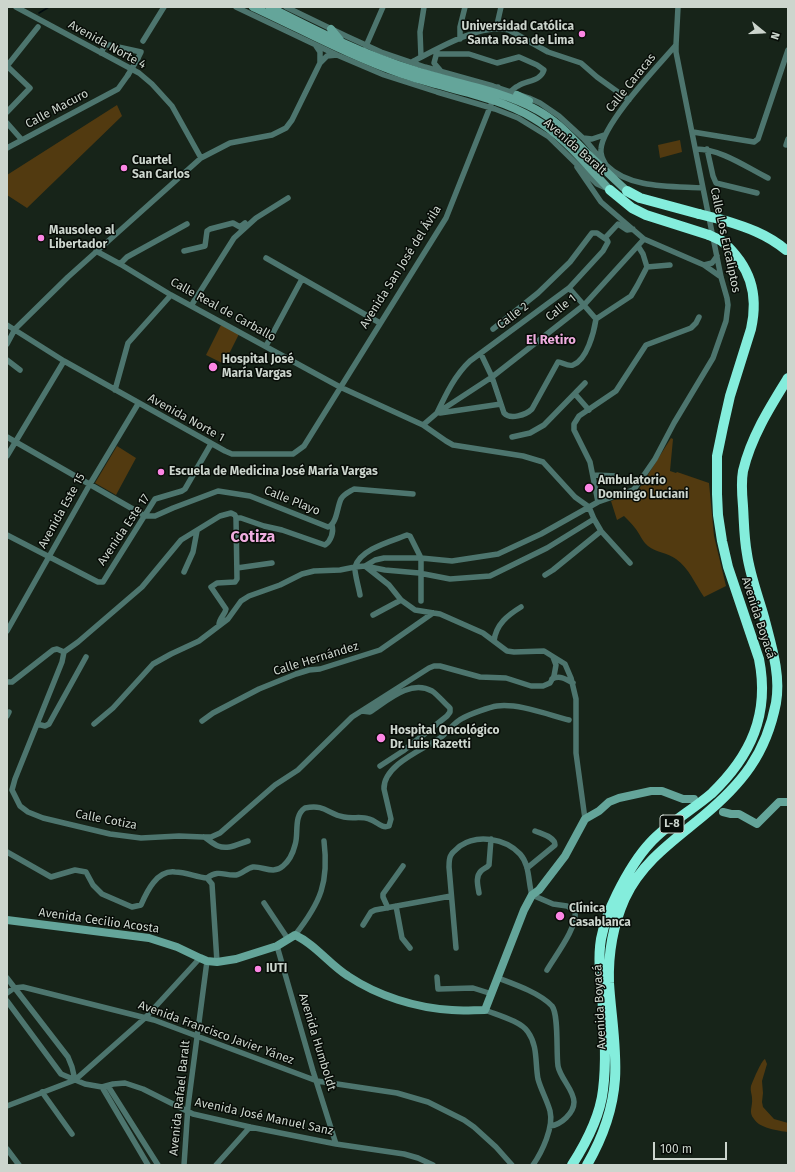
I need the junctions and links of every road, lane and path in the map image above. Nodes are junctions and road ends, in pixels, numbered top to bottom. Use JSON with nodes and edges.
{"nodes":[{"id":1,"x":16,"y":7,"type":"edge"},
{"id":2,"x":164,"y":7,"type":"edge"},
{"id":3,"x":236,"y":7,"type":"edge"},
{"id":4,"x":253,"y":7,"type":"edge"},
{"id":5,"x":286,"y":7,"type":"edge"},
{"id":6,"x":383,"y":7,"type":"edge"},
{"id":7,"x":424,"y":7,"type":"edge"},
{"id":8,"x":465,"y":7,"type":"edge"},
{"id":9,"x":500,"y":7,"type":"edge"},
{"id":10,"x":678,"y":7,"type":"edge"},
{"id":11,"x":272,"y":12,"type":"edge"},
{"id":12,"x":38,"y":27,"type":"dead end"},
{"id":13,"x":331,"y":29,"type":"junction"},
{"id":14,"x":496,"y":29,"type":"junction"},
{"id":15,"x":460,"y":39,"type":"junction"},
{"id":16,"x":143,"y":41,"type":"dead end"},
{"id":17,"x":342,"y":42,"type":"junction"},
{"id":18,"x":316,"y":46,"type":"junction"},
{"id":19,"x":366,"y":46,"type":"junction"},
{"id":20,"x":676,"y":46,"type":"junction"},
{"id":21,"x":440,"y":47,"type":"junction"},
{"id":22,"x":788,"y":50,"type":"edge"},
{"id":23,"x":101,"y":53,"type":"junction"},
{"id":24,"x":436,"y":54,"type":"junction"},
{"id":25,"x":337,"y":55,"type":"junction"},
{"id":26,"x":421,"y":57,"type":"junction"},
{"id":27,"x":663,"y":60,"type":"junction"},
{"id":28,"x":678,"y":61,"type":"junction"},
{"id":29,"x":412,"y":62,"type":"junction"},
{"id":30,"x":320,"y":63,"type":"junction"},
{"id":31,"x":7,"y":66,"type":"edge"},
{"id":32,"x":440,"y":71,"type":"junction"},
{"id":33,"x":514,"y":93,"type":"junction"},
{"id":34,"x":494,"y":97,"type":"junction"},
{"id":35,"x":629,"y":100,"type":"junction"},
{"id":36,"x":537,"y":110,"type":"junction"},
{"id":37,"x":7,"y":112,"type":"edge"},
{"id":38,"x":7,"y":123,"type":"edge"},
{"id":39,"x":693,"y":132,"type":"junction"},
{"id":40,"x":604,"y":135,"type":"junction"},
{"id":41,"x":583,"y":138,"type":"junction"},
{"id":42,"x":22,"y":140,"type":"junction"},
{"id":43,"x":7,"y":148,"type":"edge"},
{"id":44,"x":696,"y":149,"type":"junction"},
{"id":45,"x":707,"y":149,"type":"junction"},
{"id":46,"x":570,"y":157,"type":"junction"},
{"id":47,"x":201,"y":158,"type":"junction"},
{"id":48,"x":606,"y":165,"type":"junction"},
{"id":49,"x":768,"y":178,"type":"dead end"},
{"id":50,"x":703,"y":188,"type":"junction"},
{"id":51,"x":610,"y":190,"type":"junction"},
{"id":52,"x":627,"y":191,"type":"joint"},
{"id":53,"x":757,"y":193,"type":"dead end"},
{"id":54,"x":288,"y":198,"type":"dead end"},
{"id":55,"x":256,"y":218,"type":"junction"},
{"id":56,"x":187,"y":224,"type":"dead end"},
{"id":57,"x":633,"y":229,"type":"junction"},
{"id":58,"x":606,"y":239,"type":"junction"},
{"id":59,"x":644,"y":239,"type":"junction"},
{"id":60,"x":638,"y":246,"type":"junction"},
{"id":61,"x":786,"y":250,"type":"dead end"},
{"id":62,"x":96,"y":251,"type":"junction"},
{"id":63,"x":184,"y":251,"type":"dead end"},
{"id":64,"x":717,"y":256,"type":"junction"},
{"id":65,"x":266,"y":258,"type":"dead end"},
{"id":66,"x":120,"y":264,"type":"junction"},
{"id":67,"x":670,"y":265,"type":"dead end"},
{"id":68,"x":704,"y":265,"type":"junction"},
{"id":69,"x":647,"y":267,"type":"junction"},
{"id":70,"x":721,"y":277,"type":"junction"},
{"id":71,"x":302,"y":279,"type":"junction"},
{"id":72,"x":568,"y":288,"type":"junction"},
{"id":73,"x":171,"y":295,"type":"junction"},
{"id":74,"x":584,"y":305,"type":"junction"},
{"id":75,"x":191,"y":306,"type":"junction"},
{"id":76,"x":699,"y":317,"type":"dead end"},
{"id":77,"x":596,"y":319,"type":"junction"},
{"id":78,"x":380,"y":323,"type":"junction"},
{"id":79,"x":7,"y":325,"type":"edge"},
{"id":80,"x":15,"y":329,"type":"junction"},
{"id":81,"x":493,"y":329,"type":"dead end"},
{"id":82,"x":7,"y":344,"type":"edge"},
{"id":83,"x":266,"y":346,"type":"junction"},
{"id":84,"x":481,"y":354,"type":"junction"},
{"id":85,"x":7,"y":360,"type":"edge"},
{"id":86,"x":64,"y":361,"type":"junction"},
{"id":87,"x":20,"y":370,"type":"dead end"},
{"id":88,"x":492,"y":377,"type":"junction"},
{"id":89,"x":788,"y":378,"type":"edge"},
{"id":90,"x":585,"y":383,"type":"dead end"},
{"id":91,"x":340,"y":387,"type":"junction"},
{"id":92,"x":115,"y":390,"type":"junction"},
{"id":93,"x":575,"y":394,"type":"junction"},
{"id":94,"x":138,"y":404,"type":"junction"},
{"id":95,"x":501,"y":404,"type":"junction"},
{"id":96,"x":589,"y":410,"type":"junction"},
{"id":97,"x":437,"y":413,"type":"junction"},
{"id":98,"x":423,"y":425,"type":"junction"},
{"id":99,"x":7,"y":437,"type":"edge"},
{"id":100,"x":512,"y":437,"type":"dead end"},
{"id":101,"x":15,"y":442,"type":"junction"},
{"id":102,"x":211,"y":444,"type":"junction"},
{"id":103,"x":7,"y":456,"type":"edge"},
{"id":104,"x":593,"y":475,"type":"junction"},
{"id":105,"x":618,"y":476,"type":"dead end"},
{"id":106,"x":90,"y":484,"type":"junction"},
{"id":107,"x":413,"y":494,"type":"dead end"},
{"id":108,"x":598,"y":502,"type":"junction"},
{"id":109,"x":589,"y":507,"type":"junction"},
{"id":110,"x":145,"y":516,"type":"junction"},
{"id":111,"x":236,"y":518,"type":"junction"},
{"id":112,"x":594,"y":519,"type":"junction"},
{"id":113,"x":332,"y":525,"type":"junction"},
{"id":114,"x":197,"y":531,"type":"junction"},
{"id":115,"x":601,"y":531,"type":"junction"},
{"id":116,"x":7,"y":535,"type":"edge"},
{"id":117,"x":49,"y":557,"type":"junction"},
{"id":118,"x":421,"y":558,"type":"junction"},
{"id":119,"x":272,"y":563,"type":"dead end"},
{"id":120,"x":630,"y":563,"type":"dead end"},
{"id":121,"x":365,"y":566,"type":"junction"},
{"id":122,"x":237,"y":568,"type":"junction"},
{"id":123,"x":355,"y":568,"type":"junction"},
{"id":124,"x":184,"y":572,"type":"dead end"},
{"id":125,"x":421,"y":573,"type":"junction"},
{"id":126,"x":545,"y":575,"type":"dead end"},
{"id":127,"x":360,"y":594,"type":"dead end"},
{"id":128,"x":401,"y":600,"type":"junction"},
{"id":129,"x":421,"y":601,"type":"dead end"},
{"id":130,"x":521,"y":607,"type":"dead end"},
{"id":131,"x":433,"y":613,"type":"junction"},
{"id":132,"x":373,"y":615,"type":"dead end"},
{"id":133,"x":219,"y":625,"type":"junction"},
{"id":134,"x":7,"y":631,"type":"edge"},
{"id":135,"x":494,"y":641,"type":"junction"},
{"id":136,"x":64,"y":652,"type":"junction"},
{"id":137,"x":553,"y":656,"type":"junction"},
{"id":138,"x":86,"y":657,"type":"dead end"},
{"id":139,"x":552,"y":680,"type":"junction"},
{"id":140,"x":7,"y":682,"type":"edge"},
{"id":141,"x":573,"y":683,"type":"junction"},
{"id":142,"x":362,"y":711,"type":"junction"},
{"id":143,"x":569,"y":720,"type":"dead end"},
{"id":144,"x":202,"y":721,"type":"dead end"},
{"id":145,"x":37,"y":724,"type":"junction"},
{"id":146,"x":94,"y":724,"type":"dead end"},
{"id":147,"x":380,"y":766,"type":"dead end"},
{"id":148,"x":694,"y":799,"type":"dead end"},
{"id":149,"x":788,"y":802,"type":"edge"},
{"id":150,"x":723,"y":812,"type":"dead end"},
{"id":151,"x":585,"y":819,"type":"junction"},
{"id":152,"x":535,"y":831,"type":"dead end"},
{"id":153,"x":203,"y":837,"type":"junction"},
{"id":154,"x":491,"y":839,"type":"junction"},
{"id":155,"x":324,"y":840,"type":"dead end"},
{"id":156,"x":248,"y":841,"type":"dead end"},
{"id":157,"x":7,"y":852,"type":"edge"},
{"id":158,"x":403,"y":866,"type":"dead end"},
{"id":159,"x":527,"y":868,"type":"junction"},
{"id":160,"x":207,"y":878,"type":"junction"},
{"id":161,"x":479,"y":893,"type":"dead end"},
{"id":162,"x":532,"y":895,"type":"junction"},
{"id":163,"x":451,"y":896,"type":"junction"},
{"id":164,"x":264,"y":903,"type":"dead end"},
{"id":165,"x":396,"y":906,"type":"junction"},
{"id":166,"x":388,"y":908,"type":"junction"},
{"id":167,"x":7,"y":920,"type":"edge"},
{"id":168,"x":363,"y":925,"type":"dead end"},
{"id":169,"x":291,"y":937,"type":"junction"},
{"id":170,"x":277,"y":946,"type":"junction"},
{"id":171,"x":410,"y":948,"type":"dead end"},
{"id":172,"x":456,"y":948,"type":"dead end"},
{"id":173,"x":203,"y":960,"type":"junction"},
{"id":174,"x":217,"y":962,"type":"junction"},
{"id":175,"x":547,"y":970,"type":"dead end"},
{"id":176,"x":438,"y":977,"type":"dead end"},
{"id":177,"x":7,"y":978,"type":"edge"},
{"id":178,"x":498,"y":978,"type":"junction"},
{"id":179,"x":14,"y":988,"type":"junction"},
{"id":180,"x":7,"y":993,"type":"edge"},
{"id":181,"x":492,"y":994,"type":"junction"},
{"id":182,"x":7,"y":1001,"type":"edge"},
{"id":183,"x":485,"y":1010,"type":"junction"},
{"id":184,"x":146,"y":1018,"type":"junction"},
{"id":185,"x":196,"y":1036,"type":"junction"},
{"id":186,"x":75,"y":1080,"type":"junction"},
{"id":187,"x":317,"y":1081,"type":"junction"},
{"id":188,"x":108,"y":1086,"type":"junction"},
{"id":189,"x":102,"y":1087,"type":"junction"},
{"id":190,"x":42,"y":1092,"type":"junction"},
{"id":191,"x":7,"y":1106,"type":"edge"},
{"id":192,"x":188,"y":1112,"type":"junction"},
{"id":193,"x":550,"y":1126,"type":"junction"},
{"id":194,"x":250,"y":1128,"type":"junction"},
{"id":195,"x":72,"y":1134,"type":"dead end"},
{"id":196,"x":336,"y":1144,"type":"junction"},
{"id":197,"x":7,"y":1149,"type":"edge"},
{"id":198,"x":19,"y":1165,"type":"edge"},
{"id":199,"x":148,"y":1165,"type":"edge"},
{"id":200,"x":158,"y":1165,"type":"edge"},
{"id":201,"x":184,"y":1165,"type":"edge"},
{"id":202,"x":216,"y":1165,"type":"edge"},
{"id":203,"x":433,"y":1165,"type":"edge"},
{"id":204,"x":512,"y":1165,"type":"edge"},
{"id":205,"x":533,"y":1165,"type":"edge"},
{"id":206,"x":572,"y":1165,"type":"edge"},
{"id":207,"x":587,"y":1165,"type":"edge"}],
"edges":[{"from":1,"to":23,"type":"street","name":"Avenida Norte 4"},
{"from":2,"to":16,"type":"street"},
{"from":3,"to":11,"type":"street","name":"Avenida Baralt"},
{"from":4,"to":11,"type":"main road","name":"Avenida Baralt"},
{"from":5,"to":13,"type":"street","name":"Avenida Baralt"},
{"from":6,"to":19,"type":"street"},
{"from":7,"to":26,"type":"street"},
{"from":8,"to":15,"type":"street"},
{"from":9,"to":14,"type":"street"},
{"from":10,"to":20,"type":"street","name":"Calle Los Eucaliptos"},
{"from":11,"to":17,"type":"main road","name":"Avenida Baralt"},
{"from":11,"to":18,"type":"street","name":"Avenida Baralt"},
{"from":11,"to":34,"type":"main road","name":"Avenida Baralt"},
{"from":12,"to":31,"type":"street"},
{"from":13,"to":17,"type":"main road"},
{"from":13,"to":19,"type":"street","name":"Avenida Baralt"},
{"from":14,"to":15,"type":"street"},
{"from":14,"to":35,"type":"street"},
{"from":15,"to":21,"type":"street"},
{"from":17,"to":34,"type":"main road","name":"Avenida Baralt"},
{"from":18,"to":25,"type":"street","name":"Avenida Baralt"},
{"from":18,"to":30,"type":"street"},
{"from":19,"to":29,"type":"street","name":"Avenida Baralt"},
{"from":20,"to":27,"type":"street","name":"Calle Caracas"},
{"from":20,"to":28,"type":"street","name":"Calle Los Eucaliptos"},
{"from":21,"to":24,"type":"street"},
{"from":21,"to":26,"type":"street"},
{"from":22,"to":39,"type":"street"},
{"from":23,"to":42,"type":"street","name":"Calle Macuro","bridge":true},
{"from":23,"to":47,"type":"street","name":"Avenida Norte 4"},
{"from":24,"to":32,"type":"street"},
{"from":24,"to":33,"type":"street"},
{"from":25,"to":30,"type":"street"},
{"from":25,"to":34,"type":"street","name":"Avenida Baralt"},
{"from":26,"to":29,"type":"street"},
{"from":27,"to":28,"type":"street"},
{"from":27,"to":35,"type":"street","name":"Calle Caracas"},
{"from":28,"to":39,"type":"street","name":"Calle Los Eucaliptos"},
{"from":29,"to":32,"type":"street","name":"Avenida Baralt"},
{"from":30,"to":47,"type":"street"},
{"from":31,"to":37,"type":"street"},
{"from":32,"to":34,"type":"street","name":"Avenida Baralt"},
{"from":33,"to":34,"type":"street","name":"Avenida Baralt"},
{"from":33,"to":36,"type":"main road"},
{"from":33,"to":41,"type":"street","name":"Avenida Baralt"},
{"from":34,"to":36,"type":"main road","name":"Avenida Baralt"},
{"from":34,"to":46,"type":"street","name":"Avenida Baralt"},
{"from":34,"to":51,"type":"main road","name":"Avenida Baralt"},
{"from":34,"to":78,"type":"street","name":"Avenida San José del Ávila"},
{"from":35,"to":40,"type":"street","name":"Calle Caracas"},
{"from":36,"to":52,"type":"main road","name":"Avenida Baralt"},
{"from":38,"to":42,"type":"street"},
{"from":39,"to":44,"type":"street","name":"Calle Los Eucaliptos"},
{"from":40,"to":41,"type":"street"},
{"from":40,"to":48,"type":"street"},
{"from":41,"to":48,"type":"street","name":"Avenida Baralt"},
{"from":42,"to":43,"type":"street","name":"Calle Macuro"},
{"from":44,"to":45,"type":"street"},
{"from":44,"to":50,"type":"street","name":"Calle Los Eucaliptos"},
{"from":45,"to":49,"type":"street"},
{"from":45,"to":53,"type":"street"},
{"from":46,"to":51,"type":"street","name":"Avenida Baralt"},
{"from":46,"to":57,"type":"street"},
{"from":47,"to":62,"type":"street"},
{"from":48,"to":50,"type":"street","name":"Avenida Baralt"},
{"from":50,"to":64,"type":"street","name":"Calle Los Eucaliptos"},
{"from":51,"to":206,"type":"highway","name":"Avenida Boyacá","number":"L-8","bridge":true},
{"from":52,"to":61,"type":"highway","bridge":true},
{"from":54,"to":55,"type":"street"},
{"from":55,"to":63,"type":"street"},
{"from":55,"to":75,"type":"street"},
{"from":56,"to":66,"type":"street"},
{"from":57,"to":58,"type":"street","name":"Calle 2"},
{"from":57,"to":59,"type":"street"},
{"from":58,"to":72,"type":"street","name":"Calle 2"},
{"from":58,"to":81,"type":"street"},
{"from":59,"to":60,"type":"street","name":"Calle 1"},
{"from":59,"to":68,"type":"street"},
{"from":60,"to":69,"type":"street"},
{"from":60,"to":74,"type":"street","name":"Calle 1"},
{"from":62,"to":66,"type":"street","name":"Calle Real de Carballo"},
{"from":62,"to":80,"type":"street"},
{"from":64,"to":68,"type":"street"},
{"from":64,"to":70,"type":"street","name":"Calle Los Eucaliptos"},
{"from":65,"to":71,"type":"street"},
{"from":66,"to":73,"type":"street","name":"Calle Real de Carballo"},
{"from":67,"to":69,"type":"street"},
{"from":68,"to":70,"type":"street"},
{"from":69,"to":77,"type":"street"},
{"from":70,"to":108,"type":"street","name":"Calle Los Eucaliptos"},
{"from":71,"to":78,"type":"street"},
{"from":71,"to":83,"type":"street"},
{"from":72,"to":74,"type":"street"},
{"from":72,"to":84,"type":"street","name":"Calle 2"},
{"from":73,"to":75,"type":"street","name":"Calle Real de Carballo"},
{"from":73,"to":92,"type":"street"},
{"from":74,"to":77,"type":"street"},
{"from":74,"to":88,"type":"street","name":"Calle 1"},
{"from":75,"to":83,"type":"street","name":"Calle Real de Carballo"},
{"from":76,"to":96,"type":"street"},
{"from":77,"to":95,"type":"street"},
{"from":78,"to":91,"type":"street","name":"Avenida San José del Ávila"},
{"from":79,"to":80,"type":"street","name":"Avenida Norte 1"},
{"from":80,"to":82,"type":"street"},
{"from":80,"to":86,"type":"street","name":"Avenida Norte 1"},
{"from":83,"to":91,"type":"street","name":"Calle Real de Carballo"},
{"from":84,"to":88,"type":"street"},
{"from":84,"to":97,"type":"street","name":"Calle 2"},
{"from":85,"to":87,"type":"street"},
{"from":86,"to":92,"type":"street","name":"Avenida Norte 1"},
{"from":86,"to":101,"type":"street"},
{"from":88,"to":95,"type":"street"},
{"from":88,"to":97,"type":"street","name":"Calle 1"},
{"from":89,"to":207,"type":"highway","name":"Avenida Boyacá","number":"L-8"},
{"from":90,"to":93,"type":"street"},
{"from":91,"to":98,"type":"street","name":"Calle Real de Carballo"},
{"from":91,"to":102,"type":"street","name":"Avenida Norte 1"},
{"from":92,"to":94,"type":"street","name":"Avenida Norte 1"},
{"from":93,"to":96,"type":"street"},
{"from":93,"to":100,"type":"street"},
{"from":94,"to":102,"type":"street","name":"Avenida Norte 1"},
{"from":94,"to":106,"type":"street","name":"Avenida Este 15"},
{"from":95,"to":97,"type":"street"},
{"from":96,"to":104,"type":"street"},
{"from":97,"to":98,"type":"street","name":"Calle 1"},
{"from":98,"to":109,"type":"street","name":"Calle Real de Carballo"},
{"from":99,"to":101,"type":"street"},
{"from":101,"to":103,"type":"street"},
{"from":101,"to":106,"type":"street"},
{"from":102,"to":110,"type":"street","name":"Avenida Este 17"},
{"from":104,"to":105,"type":"street"},
{"from":104,"to":108,"type":"street"},
{"from":106,"to":110,"type":"street"},
{"from":106,"to":117,"type":"street","name":"Avenida Este 15"},
{"from":107,"to":113,"type":"street","name":"Calle Playo"},
{"from":108,"to":109,"type":"street","name":"Calle Los Eucaliptos"},
{"from":109,"to":112,"type":"street"},
{"from":109,"to":118,"type":"street","name":"Calle Los Eucaliptos"},
{"from":110,"to":113,"type":"street","name":"Calle Playo"},
{"from":110,"to":117,"type":"street","name":"Avenida Este 17"},
{"from":111,"to":113,"type":"street"},
{"from":111,"to":114,"type":"street"},
{"from":111,"to":122,"type":"street"},
{"from":112,"to":115,"type":"street"},
{"from":112,"to":125,"type":"street"},
{"from":114,"to":124,"type":"street"},
{"from":114,"to":136,"type":"street"},
{"from":115,"to":120,"type":"street"},
{"from":115,"to":126,"type":"street"},
{"from":116,"to":117,"type":"street"},
{"from":117,"to":134,"type":"street","name":"Avenida Este 15"},
{"from":118,"to":121,"type":"street","name":"Calle Los Eucaliptos"},
{"from":118,"to":123,"type":"street"},
{"from":118,"to":125,"type":"street"},
{"from":119,"to":122,"type":"street"},
{"from":121,"to":123,"type":"street"},
{"from":121,"to":125,"type":"street"},
{"from":121,"to":128,"type":"street"},
{"from":122,"to":133,"type":"street"},
{"from":123,"to":127,"type":"street"},
{"from":123,"to":133,"type":"street"},
{"from":125,"to":129,"type":"street"},
{"from":128,"to":131,"type":"street"},
{"from":128,"to":132,"type":"street"},
{"from":130,"to":135,"type":"street"},
{"from":131,"to":135,"type":"street"},
{"from":131,"to":144,"type":"street","name":"Calle Hernández"},
{"from":133,"to":146,"type":"street"},
{"from":135,"to":137,"type":"street"},
{"from":136,"to":140,"type":"street"},
{"from":136,"to":145,"type":"street","name":"Calle Cotiza"},
{"from":137,"to":139,"type":"street"},
{"from":137,"to":141,"type":"street"},
{"from":138,"to":145,"type":"street"},
{"from":139,"to":141,"type":"street"},
{"from":139,"to":142,"type":"street","name":"Calle Cotiza"},
{"from":141,"to":151,"type":"street"},
{"from":142,"to":147,"type":"street"},
{"from":142,"to":153,"type":"street","name":"Calle Cotiza"},
{"from":143,"to":160,"type":"street"},
{"from":145,"to":153,"type":"street","name":"Calle Cotiza"},
{"from":148,"to":151,"type":"main road"},
{"from":149,"to":150,"type":"main road"},
{"from":151,"to":162,"type":"main road"},
{"from":152,"to":159,"type":"street"},
{"from":153,"to":156,"type":"street"},
{"from":154,"to":159,"type":"street"},
{"from":154,"to":161,"type":"street"},
{"from":154,"to":163,"type":"street"},
{"from":155,"to":169,"type":"street"},
{"from":157,"to":160,"type":"street"},
{"from":158,"to":166,"type":"street"},
{"from":159,"to":162,"type":"street"},
{"from":160,"to":174,"type":"street"},
{"from":162,"to":175,"type":"street"},
{"from":162,"to":178,"type":"main road"},
{"from":163,"to":165,"type":"street"},
{"from":163,"to":172,"type":"street"},
{"from":164,"to":169,"type":"street"},
{"from":165,"to":166,"type":"street"},
{"from":165,"to":171,"type":"street"},
{"from":166,"to":168,"type":"street"},
{"from":167,"to":173,"type":"main road","name":"Avenida Cecilio Acosta"},
{"from":169,"to":170,"type":"main road","name":"Avenida Cecilio Acosta"},
{"from":169,"to":183,"type":"main road"},
{"from":170,"to":174,"type":"main road","name":"Avenida Cecilio Acosta"},
{"from":170,"to":187,"type":"street","name":"Avenida Humboldt"},
{"from":173,"to":174,"type":"main road","name":"Avenida Cecilio Acosta"},
{"from":173,"to":184,"type":"street"},
{"from":173,"to":185,"type":"street","name":"Avenida Rafael Baralt"},
{"from":176,"to":181,"type":"street"},
{"from":177,"to":179,"type":"street"},
{"from":178,"to":181,"type":"main road"},
{"from":178,"to":193,"type":"street"},
{"from":179,"to":180,"type":"street"},
{"from":179,"to":184,"type":"street","name":"Avenida Francisco Javier Yánez"},
{"from":179,"to":186,"type":"street"},
{"from":181,"to":183,"type":"main road"},
{"from":182,"to":186,"type":"street","name":"Avenida José Manuel Sanz"},
{"from":183,"to":193,"type":"street"},
{"from":184,"to":185,"type":"street","name":"Avenida Francisco Javier Yánez"},
{"from":184,"to":186,"type":"street"},
{"from":185,"to":187,"type":"street","name":"Avenida Francisco Javier Yánez"},
{"from":185,"to":192,"type":"street","name":"Avenida Rafael Baralt"},
{"from":186,"to":189,"type":"street","name":"Avenida José Manuel Sanz"},
{"from":186,"to":190,"type":"street"},
{"from":187,"to":196,"type":"street","name":"Avenida Humboldt"},
{"from":187,"to":204,"type":"street","name":"Avenida Francisco Javier Yánez"},
{"from":188,"to":189,"type":"street","name":"Avenida José Manuel Sanz"},
{"from":188,"to":192,"type":"street","name":"Avenida José Manuel Sanz"},
{"from":188,"to":200,"type":"street"},
{"from":189,"to":199,"type":"street"},
{"from":190,"to":191,"type":"street"},
{"from":190,"to":195,"type":"street"},
{"from":192,"to":194,"type":"street","name":"Avenida José Manuel Sanz"},
{"from":192,"to":201,"type":"street","name":"Avenida Rafael Baralt"},
{"from":193,"to":205,"type":"street"},
{"from":194,"to":196,"type":"street","name":"Avenida José Manuel Sanz"},
{"from":194,"to":202,"type":"street"},
{"from":196,"to":203,"type":"street","name":"Avenida José Manuel Sanz"},
{"from":197,"to":198,"type":"street"}]}
